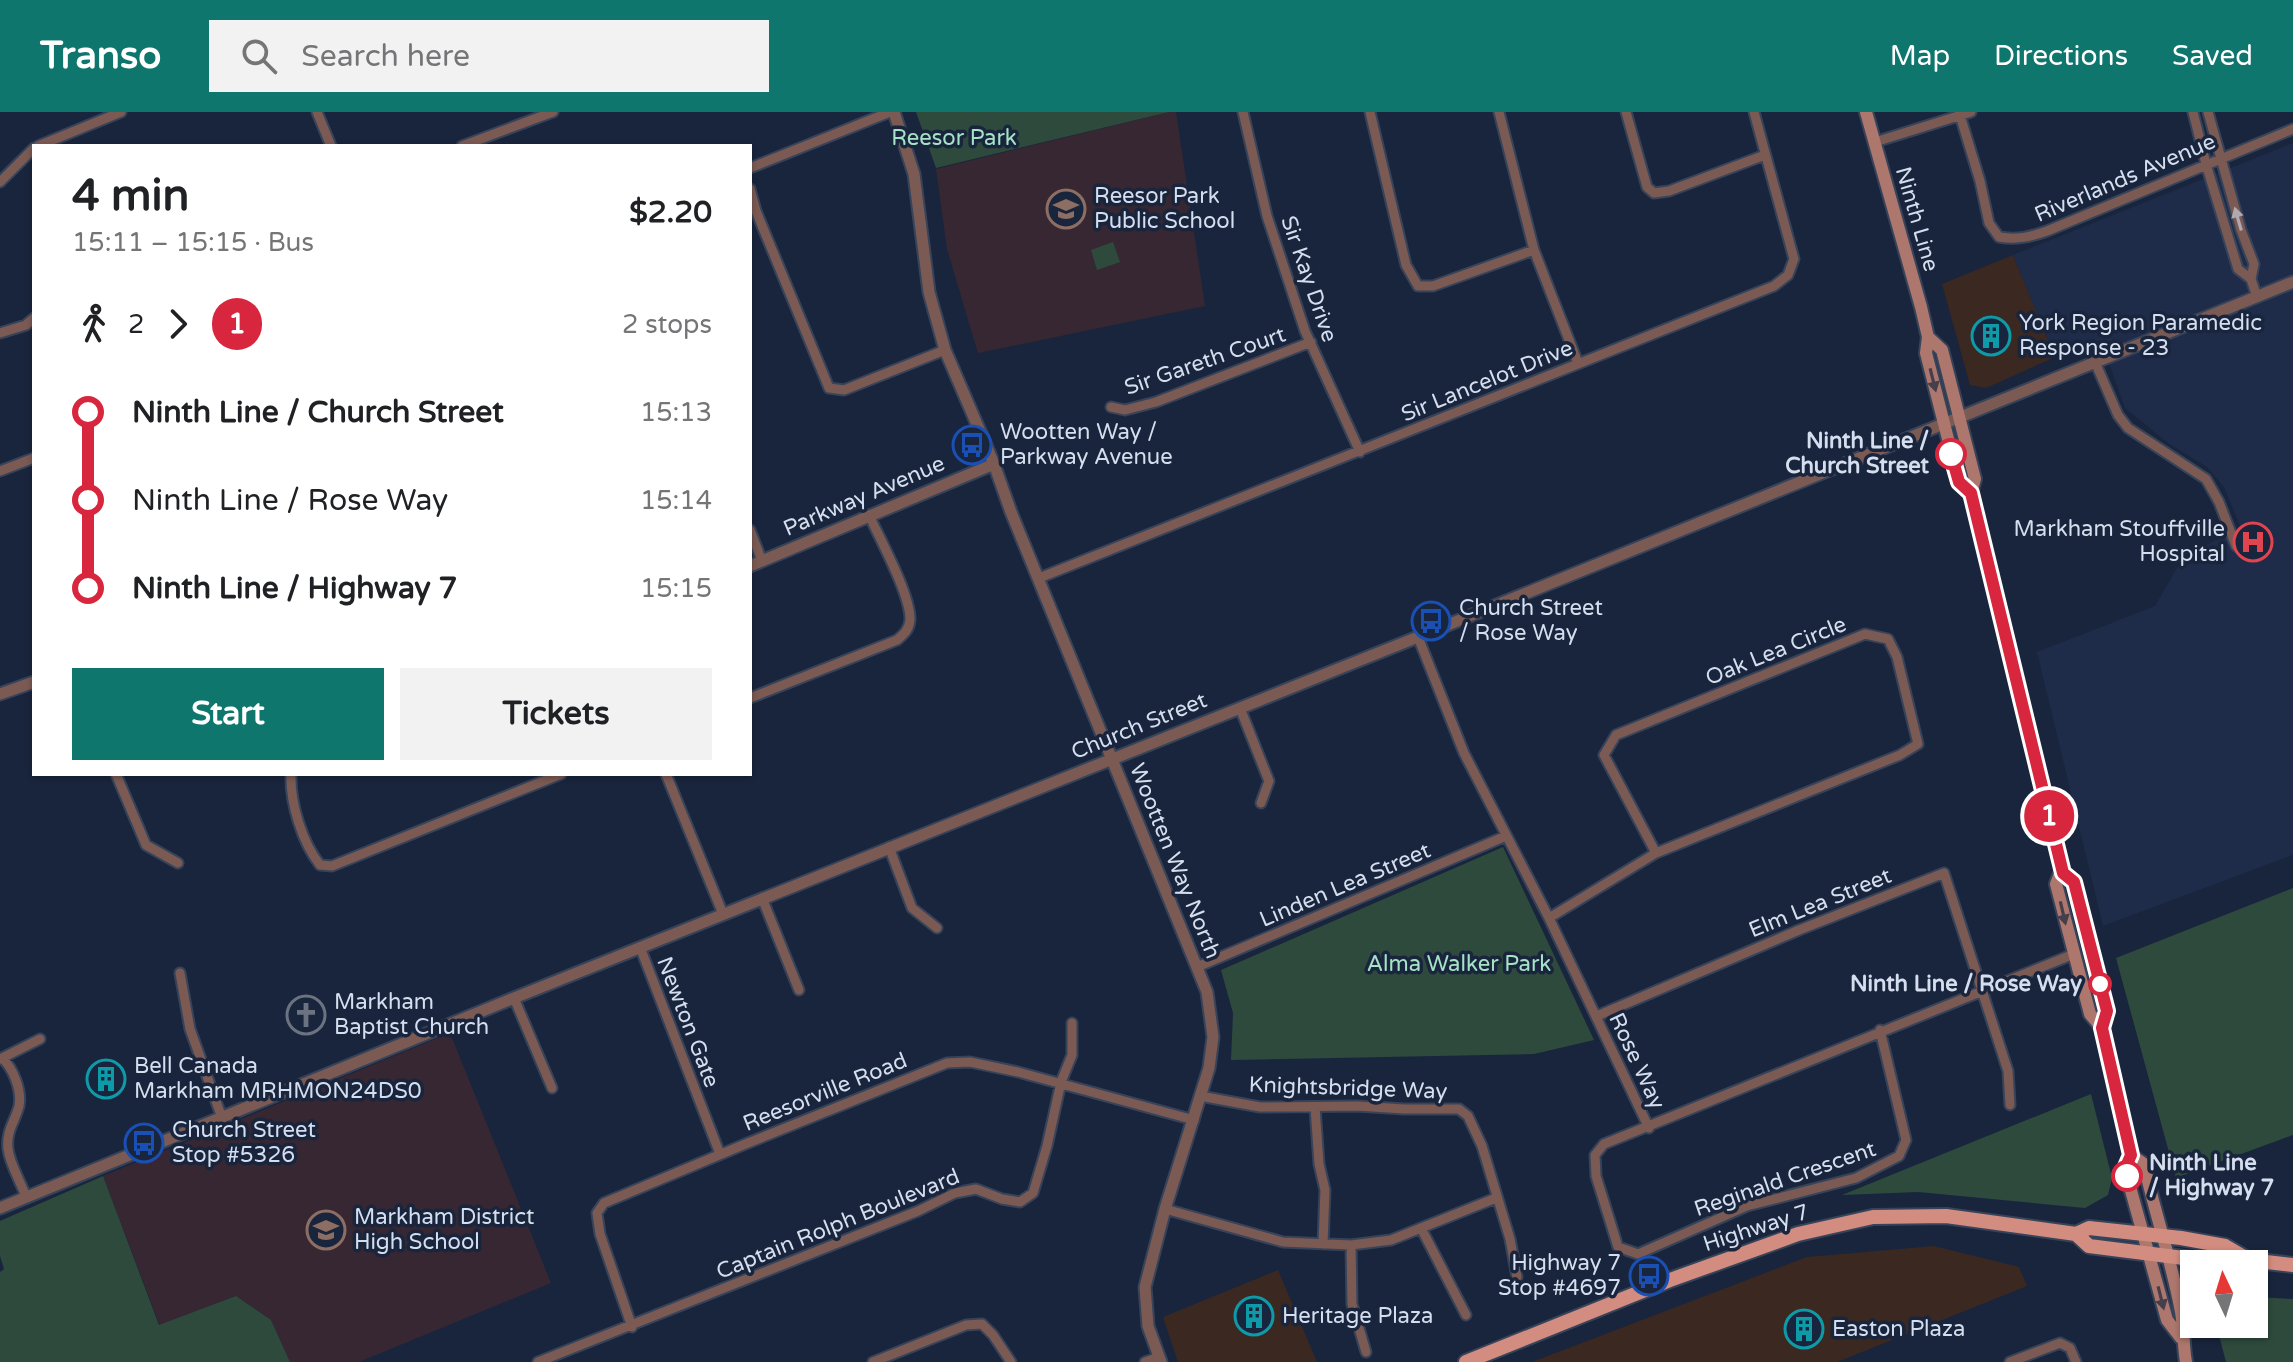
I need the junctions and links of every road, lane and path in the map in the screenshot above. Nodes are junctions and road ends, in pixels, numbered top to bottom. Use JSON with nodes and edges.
{"nodes":[{"id":1,"x":121,"y":112,"type":"edge"},
{"id":2,"x":317,"y":112,"type":"edge"},
{"id":3,"x":553,"y":112,"type":"edge"},
{"id":4,"x":892,"y":112,"type":"edge"},
{"id":5,"x":1243,"y":112,"type":"edge"},
{"id":6,"x":1370,"y":112,"type":"edge"},
{"id":7,"x":1499,"y":112,"type":"edge"},
{"id":8,"x":1626,"y":112,"type":"edge"},
{"id":9,"x":1754,"y":112,"type":"edge"},
{"id":10,"x":1866,"y":112,"type":"edge"},
{"id":11,"x":1971,"y":112,"type":"edge"},
{"id":12,"x":2193,"y":112,"type":"edge"},
{"id":13,"x":2208,"y":112,"type":"edge"},
{"id":14,"x":1959,"y":114,"type":"edge"},
{"id":15,"x":2293,"y":129,"type":"edge"},
{"id":16,"x":1875,"y":142,"type":"junction"},
{"id":17,"x":43,"y":144,"type":"edge"},
{"id":18,"x":330,"y":144,"type":"edge"},
{"id":19,"x":467,"y":144,"type":"edge"},
{"id":20,"x":32,"y":151,"type":"edge"},
{"id":21,"x":1765,"y":155,"type":"junction"},
{"id":22,"x":2220,"y":158,"type":"junction"},
{"id":23,"x":2206,"y":164,"type":"junction"},
{"id":24,"x":752,"y":167,"type":"edge"},
{"id":25,"x":0,"y":182,"type":"edge"},
{"id":26,"x":752,"y":196,"type":"edge"},
{"id":27,"x":1534,"y":250,"type":"junction"},
{"id":28,"x":2251,"y":279,"type":"junction"},
{"id":29,"x":2293,"y":282,"type":"edge"},
{"id":30,"x":2257,"y":297,"type":"junction"},
{"id":31,"x":32,"y":320,"type":"edge"},
{"id":32,"x":0,"y":333,"type":"edge"},
{"id":33,"x":1928,"y":337,"type":"junction"},
{"id":34,"x":1311,"y":342,"type":"junction"},
{"id":35,"x":945,"y":350,"type":"junction"},
{"id":36,"x":2095,"y":362,"type":"junction"},
{"id":37,"x":1578,"y":363,"type":"junction"},
{"id":38,"x":1111,"y":407,"type":"dead end"},
{"id":39,"x":1960,"y":416,"type":"junction"},
{"id":40,"x":1944,"y":422,"type":"junction"},
{"id":41,"x":1360,"y":452,"type":"junction"},
{"id":42,"x":32,"y":459,"type":"edge"},
{"id":43,"x":994,"y":464,"type":"junction"},
{"id":44,"x":0,"y":471,"type":"edge"},
{"id":45,"x":1971,"y":493,"type":"junction"},
{"id":46,"x":869,"y":515,"type":"junction"},
{"id":47,"x":752,"y":541,"type":"edge"},
{"id":48,"x":2236,"y":546,"type":"dead end"},
{"id":49,"x":756,"y":563,"type":"edge"},
{"id":50,"x":1039,"y":578,"type":"junction"},
{"id":51,"x":1418,"y":637,"type":"junction"},
{"id":52,"x":32,"y":683,"type":"edge"},
{"id":53,"x":1,"y":691,"type":"edge"},
{"id":54,"x":752,"y":697,"type":"edge"},
{"id":55,"x":1240,"y":708,"type":"junction"},
{"id":56,"x":1112,"y":758,"type":"junction"},
{"id":57,"x":117,"y":776,"type":"edge"},
{"id":58,"x":291,"y":776,"type":"edge"},
{"id":59,"x":556,"y":776,"type":"edge"},
{"id":60,"x":667,"y":776,"type":"edge"},
{"id":61,"x":1261,"y":803,"type":"dead end"},
{"id":62,"x":1506,"y":836,"type":"junction"},
{"id":63,"x":889,"y":847,"type":"junction"},
{"id":64,"x":1656,"y":853,"type":"junction"},
{"id":65,"x":178,"y":863,"type":"dead end"},
{"id":66,"x":2063,"y":873,"type":"junction"},
{"id":67,"x":762,"y":898,"type":"junction"},
{"id":68,"x":723,"y":914,"type":"junction"},
{"id":69,"x":1549,"y":918,"type":"junction"},
{"id":70,"x":937,"y":928,"type":"dead end"},
{"id":71,"x":640,"y":947,"type":"junction"},
{"id":72,"x":2074,"y":954,"type":"junction"},
{"id":73,"x":1197,"y":967,"type":"junction"},
{"id":74,"x":180,"y":973,"type":"dead end"},
{"id":75,"x":799,"y":990,"type":"dead end"},
{"id":76,"x":1983,"y":990,"type":"junction"},
{"id":77,"x":514,"y":998,"type":"junction"},
{"id":78,"x":1597,"y":1016,"type":"junction"},
{"id":79,"x":1072,"y":1023,"type":"dead end"},
{"id":80,"x":2102,"y":1028,"type":"junction"},
{"id":81,"x":1880,"y":1030,"type":"junction"},
{"id":82,"x":40,"y":1039,"type":"dead end"},
{"id":83,"x":1,"y":1059,"type":"edge"},
{"id":84,"x":1061,"y":1082,"type":"junction"},
{"id":85,"x":552,"y":1088,"type":"dead end"},
{"id":86,"x":1200,"y":1096,"type":"junction"},
{"id":87,"x":2010,"y":1105,"type":"dead end"},
{"id":88,"x":1315,"y":1107,"type":"junction"},
{"id":89,"x":222,"y":1118,"type":"junction"},
{"id":90,"x":1194,"y":1120,"type":"junction"},
{"id":91,"x":1649,"y":1128,"type":"junction"},
{"id":92,"x":720,"y":1154,"type":"junction"},
{"id":93,"x":2131,"y":1155,"type":"junction"},
{"id":94,"x":26,"y":1197,"type":"junction"},
{"id":95,"x":1496,"y":1198,"type":"junction"},
{"id":96,"x":0,"y":1208,"type":"edge"},
{"id":97,"x":1165,"y":1209,"type":"junction"},
{"id":98,"x":1421,"y":1228,"type":"junction"},
{"id":99,"x":2142,"y":1233,"type":"junction"},
{"id":100,"x":2076,"y":1234,"type":"junction"},
{"id":101,"x":2162,"y":1235,"type":"junction"},
{"id":102,"x":1323,"y":1244,"type":"junction"},
{"id":103,"x":1351,"y":1245,"type":"junction"},
{"id":104,"x":2232,"y":1250,"type":"edge"},
{"id":105,"x":2150,"y":1254,"type":"junction"},
{"id":106,"x":2168,"y":1258,"type":"junction"},
{"id":107,"x":2180,"y":1259,"type":"edge"},
{"id":108,"x":2268,"y":1262,"type":"edge"},
{"id":109,"x":2293,"y":1265,"type":"edge"},
{"id":110,"x":1517,"y":1277,"type":"dead end"},
{"id":111,"x":2180,"y":1308,"type":"edge"},
{"id":112,"x":1466,"y":1315,"type":"dead end"},
{"id":113,"x":632,"y":1327,"type":"junction"},
{"id":114,"x":2180,"y":1337,"type":"edge"},
{"id":115,"x":2181,"y":1338,"type":"edge"},
{"id":116,"x":1366,"y":1352,"type":"dead end"},
{"id":117,"x":1160,"y":1359,"type":"edge"},
{"id":118,"x":538,"y":1362,"type":"edge"},
{"id":119,"x":873,"y":1362,"type":"edge"},
{"id":120,"x":1011,"y":1362,"type":"edge"},
{"id":121,"x":1145,"y":1362,"type":"edge"},
{"id":122,"x":1466,"y":1362,"type":"edge"},
{"id":123,"x":2010,"y":1362,"type":"edge"},
{"id":124,"x":2076,"y":1362,"type":"edge"},
{"id":125,"x":2186,"y":1362,"type":"edge"}],
"edges":[{"from":1,"to":17,"type":"street"},
{"from":2,"to":18,"type":"street"},
{"from":3,"to":19,"type":"street"},
{"from":4,"to":24,"type":"street"},
{"from":4,"to":35,"type":"street","name":"Wootten Way North"},
{"from":5,"to":34,"type":"street","name":"Sir Kay Drive"},
{"from":6,"to":27,"type":"street"},
{"from":7,"to":27,"type":"street"},
{"from":8,"to":21,"type":"street"},
{"from":9,"to":21,"type":"street","name":"Sir Lancelot Drive"},
{"from":10,"to":16,"type":"main road","name":"Ninth Line"},
{"from":11,"to":14,"type":"street"},
{"from":12,"to":23,"type":"street"},
{"from":13,"to":22,"type":"street"},
{"from":14,"to":16,"type":"street"},
{"from":14,"to":23,"type":"street","name":"Riverlands Avenue"},
{"from":15,"to":22,"type":"street","name":"Riverlands Avenue"},
{"from":16,"to":33,"type":"main road","name":"Ninth Line"},
{"from":20,"to":25,"type":"street"},
{"from":21,"to":37,"type":"street","name":"Sir Lancelot Drive"},
{"from":22,"to":23,"type":"street","name":"Riverlands Avenue"},
{"from":28,"to":22,"type":"street","one_way":true},
{"from":23,"to":28,"type":"street"},
{"from":26,"to":35,"type":"street"},
{"from":27,"to":37,"type":"street"},
{"from":28,"to":30,"type":"street"},
{"from":29,"to":30,"type":"street","name":"Church Street"},
{"from":30,"to":36,"type":"street","name":"Church Street"},
{"from":31,"to":32,"type":"street"},
{"from":33,"to":39,"type":"main road","name":"Ninth Line"},
{"from":33,"to":40,"type":"main road","name":"Ninth Line","one_way":true},
{"from":34,"to":38,"type":"street","name":"Sir Gareth Court"},
{"from":34,"to":41,"type":"street","name":"Sir Kay Drive"},
{"from":35,"to":43,"type":"street","name":"Wootten Way North"},
{"from":36,"to":39,"type":"street","name":"Church Street"},
{"from":36,"to":48,"type":"street"},
{"from":37,"to":41,"type":"street","name":"Sir Lancelot Drive"},
{"from":39,"to":40,"type":"street","name":"Church Street"},
{"from":39,"to":45,"type":"main road","name":"Ninth Line"},
{"from":40,"to":45,"type":"main road","name":"Ninth Line"},
{"from":40,"to":51,"type":"street","name":"Church Street"},
{"from":41,"to":50,"type":"street","name":"Sir Lancelot Drive"},
{"from":42,"to":44,"type":"street"},
{"from":43,"to":46,"type":"street","name":"Parkway Avenue"},
{"from":43,"to":50,"type":"street","name":"Wootten Way North"},
{"from":45,"to":66,"type":"main road","name":"Ninth Line"},
{"from":46,"to":49,"type":"street","name":"Parkway Avenue"},
{"from":46,"to":54,"type":"street"},
{"from":47,"to":49,"type":"street"},
{"from":50,"to":56,"type":"street","name":"Wootten Way North"},
{"from":51,"to":55,"type":"street","name":"Church Street"},
{"from":51,"to":62,"type":"street","name":"Rose Way"},
{"from":52,"to":53,"type":"street"},
{"from":55,"to":56,"type":"street","name":"Church Street"},
{"from":55,"to":61,"type":"street"},
{"from":56,"to":63,"type":"street","name":"Church Street"},
{"from":56,"to":73,"type":"street","name":"Wootten Way North"},
{"from":57,"to":65,"type":"street"},
{"from":58,"to":59,"type":"street"},
{"from":60,"to":68,"type":"street"},
{"from":62,"to":69,"type":"street","name":"Rose Way"},
{"from":62,"to":73,"type":"street","name":"Linden Lea Street"},
{"from":63,"to":67,"type":"street","name":"Church Street"},
{"from":63,"to":70,"type":"street"},
{"from":64,"to":64,"type":"street","name":"Oak Lea Circle"},
{"from":64,"to":69,"type":"street","name":"Oak Lea Circle"},
{"from":66,"to":72,"type":"main road","name":"Ninth Line","one_way":true},
{"from":66,"to":80,"type":"main road","name":"Ninth Line"},
{"from":67,"to":68,"type":"street","name":"Church Street"},
{"from":67,"to":75,"type":"street"},
{"from":68,"to":71,"type":"street","name":"Church Street"},
{"from":69,"to":78,"type":"street","name":"Rose Way"},
{"from":71,"to":77,"type":"street","name":"Church Street"},
{"from":71,"to":92,"type":"street","name":"Newton Gate"},
{"from":72,"to":76,"type":"street","name":"Rose Way"},
{"from":72,"to":80,"type":"main road","name":"Ninth Line"},
{"from":73,"to":86,"type":"street","name":"Wootten Way North"},
{"from":74,"to":89,"type":"street"},
{"from":76,"to":78,"type":"street","name":"Elm Lea Street"},
{"from":76,"to":81,"type":"street","name":"Rose Way"},
{"from":76,"to":87,"type":"street"},
{"from":77,"to":85,"type":"street"},
{"from":77,"to":89,"type":"street","name":"Church Street"},
{"from":78,"to":91,"type":"street","name":"Rose Way"},
{"from":79,"to":84,"type":"street","name":"Captain Rolph Boulevard"},
{"from":80,"to":93,"type":"main road","name":"Ninth Line"},
{"from":81,"to":91,"type":"street","name":"Rose Way"},
{"from":81,"to":91,"type":"street","name":"Reginald Crescent"},
{"from":82,"to":83,"type":"street"},
{"from":83,"to":94,"type":"street"},
{"from":84,"to":90,"type":"street","name":"Reesorville Road"},
{"from":84,"to":92,"type":"street","name":"Reesorville Road"},
{"from":84,"to":113,"type":"street","name":"Captain Rolph Boulevard"},
{"from":86,"to":88,"type":"street","name":"Knightsbridge Way"},
{"from":86,"to":90,"type":"street","name":"Wootten Way North"},
{"from":88,"to":95,"type":"street","name":"Knightsbridge Way"},
{"from":88,"to":102,"type":"street"},
{"from":89,"to":94,"type":"street","name":"Church Street"},
{"from":90,"to":97,"type":"street","name":"Wootten Way North"},
{"from":92,"to":113,"type":"street","name":"Reesorville Road"},
{"from":93,"to":99,"type":"main road","name":"Ninth Line"},
{"from":93,"to":101,"type":"main road","name":"Ninth Line"},
{"from":94,"to":96,"type":"street","name":"Church Street"},
{"from":95,"to":98,"type":"street"},
{"from":95,"to":110,"type":"street","name":"Knightsbridge Way"},
{"from":97,"to":102,"type":"street"},
{"from":97,"to":117,"type":"street","name":"Wootten Way North"},
{"from":98,"to":103,"type":"street"},
{"from":98,"to":112,"type":"street"},
{"from":99,"to":100,"type":"main road","name":"Highway 7"},
{"from":99,"to":101,"type":"main road","name":"Highway 7"},
{"from":99,"to":105,"type":"main road","name":"Ninth Line"},
{"from":100,"to":105,"type":"main road","name":"Highway 7"},
{"from":100,"to":122,"type":"main road","name":"Highway 7"},
{"from":101,"to":104,"type":"main road","name":"Highway 7"},
{"from":101,"to":106,"type":"main road","name":"Ninth Line"},
{"from":102,"to":103,"type":"street"},
{"from":103,"to":116,"type":"street"},
{"from":105,"to":106,"type":"main road","name":"Highway 7"},
{"from":105,"to":114,"type":"main road","name":"Ninth Line","one_way":true},
{"from":106,"to":107,"type":"main road","name":"Highway 7"},
{"from":106,"to":111,"type":"main road","name":"Ninth Line"},
{"from":108,"to":109,"type":"main road","name":"Highway 7"},
{"from":113,"to":118,"type":"street","name":"Captain Rolph Boulevard"},
{"from":115,"to":125,"type":"main road","name":"Ninth Line"},
{"from":117,"to":121,"type":"street"},
{"from":119,"to":120,"type":"street"},
{"from":123,"to":124,"type":"street"}]}
